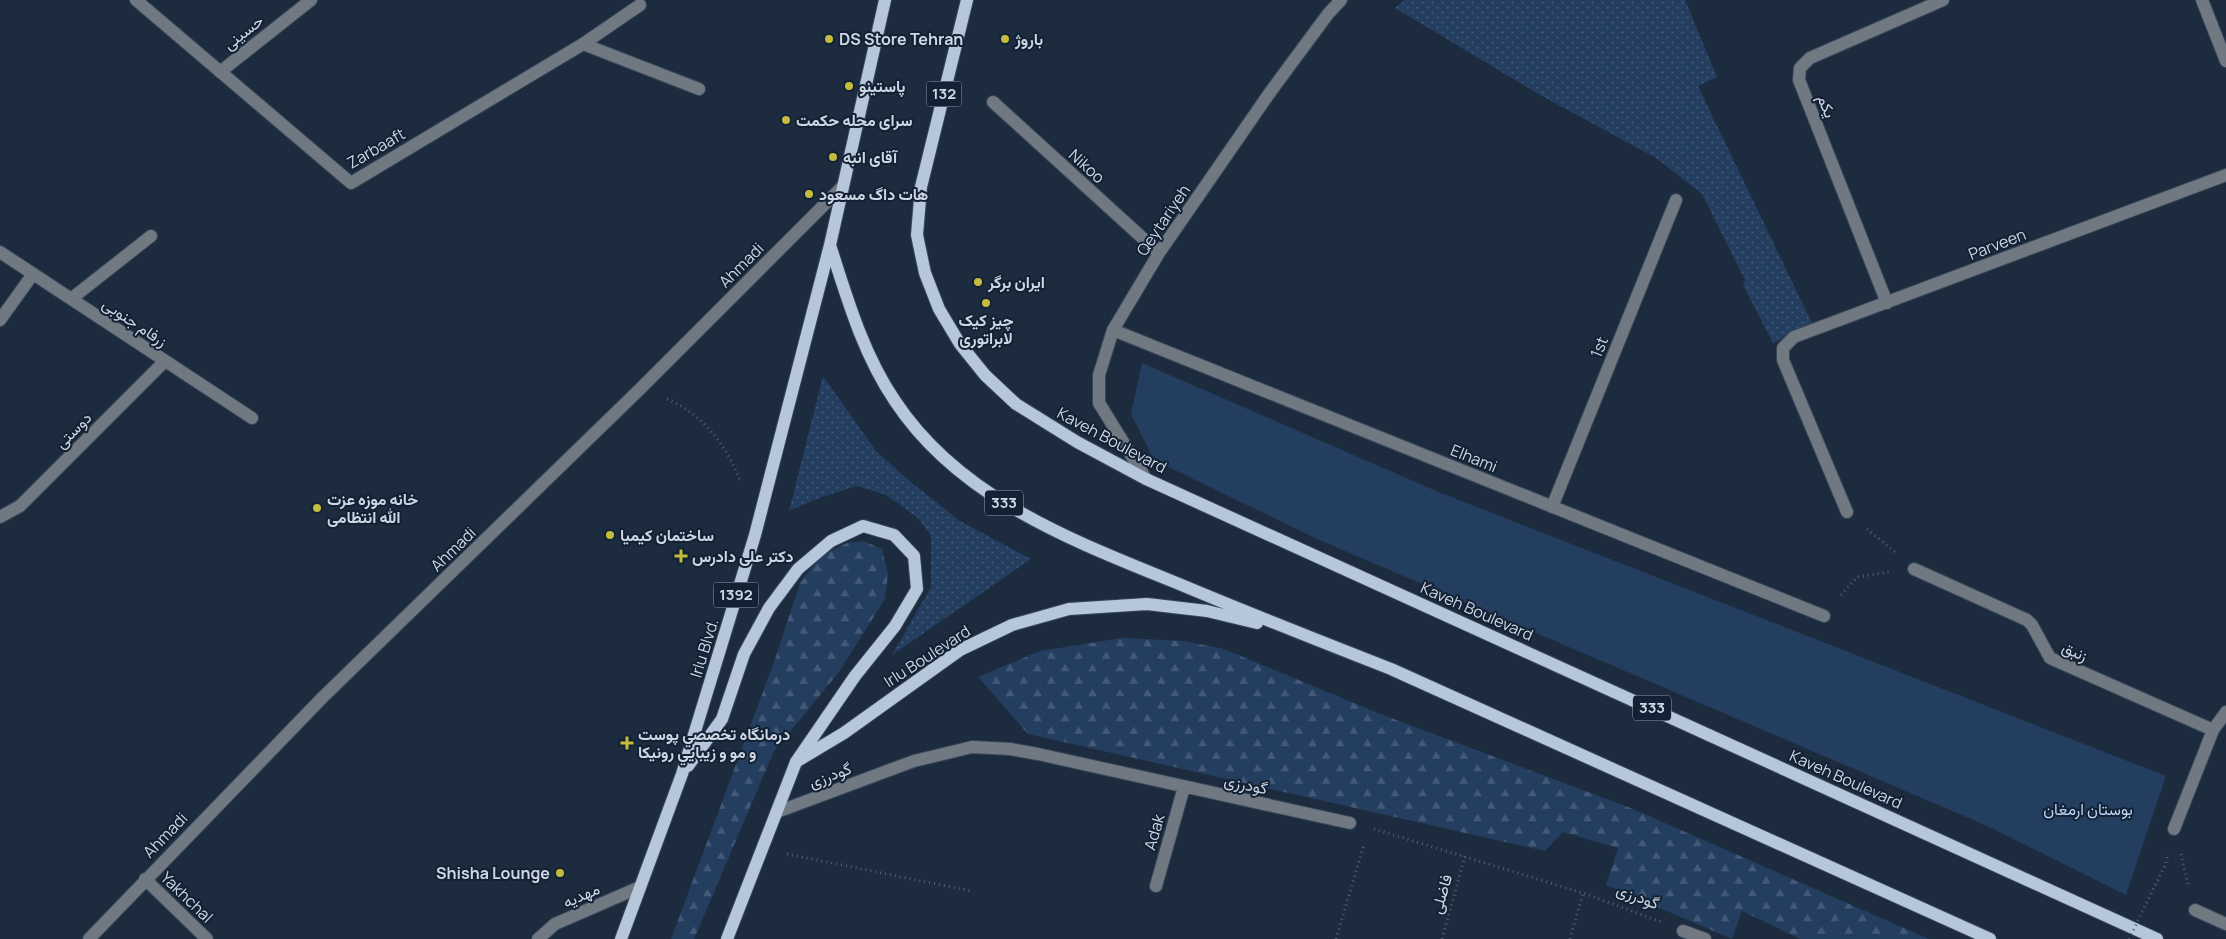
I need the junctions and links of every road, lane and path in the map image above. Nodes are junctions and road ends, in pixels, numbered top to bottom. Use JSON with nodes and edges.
{"nodes":[{"id":1,"x":136,"y":0,"type":"edge"},
{"id":2,"x":311,"y":0,"type":"edge"},
{"id":3,"x":885,"y":0,"type":"edge"},
{"id":4,"x":966,"y":0,"type":"edge"},
{"id":5,"x":1341,"y":0,"type":"edge"},
{"id":6,"x":1943,"y":0,"type":"edge"},
{"id":7,"x":2202,"y":0,"type":"edge"},
{"id":8,"x":640,"y":5,"type":"dead end"},
{"id":9,"x":583,"y":44,"type":"junction"},
{"id":10,"x":2226,"y":62,"type":"edge"},
{"id":11,"x":220,"y":72,"type":"junction"},
{"id":12,"x":699,"y":89,"type":"dead end"},
{"id":13,"x":993,"y":102,"type":"dead end"},
{"id":14,"x":2226,"y":175,"type":"edge"},
{"id":15,"x":843,"y":186,"type":"junction"},
{"id":16,"x":922,"y":187,"type":"joint"},
{"id":17,"x":1676,"y":200,"type":"dead end"},
{"id":18,"x":151,"y":236,"type":"dead end"},
{"id":19,"x":830,"y":245,"type":"junction"},
{"id":20,"x":0,"y":252,"type":"edge"},
{"id":21,"x":1159,"y":253,"type":"junction"},
{"id":22,"x":33,"y":274,"type":"junction"},
{"id":23,"x":71,"y":299,"type":"junction"},
{"id":24,"x":1887,"y":303,"type":"junction"},
{"id":25,"x":0,"y":320,"type":"edge"},
{"id":26,"x":1113,"y":330,"type":"junction"},
{"id":27,"x":165,"y":361,"type":"junction"},
{"id":28,"x":640,"y":389,"type":"junction"},
{"id":29,"x":252,"y":418,"type":"dead end"},
{"id":30,"x":1146,"y":479,"type":"junction"},
{"id":31,"x":743,"y":489,"type":"dead end"},
{"id":32,"x":1552,"y":507,"type":"junction"},
{"id":33,"x":1847,"y":512,"type":"joint"},
{"id":34,"x":0,"y":517,"type":"edge"},
{"id":35,"x":1914,"y":569,"type":"junction"},
{"id":36,"x":1824,"y":616,"type":"joint"},
{"id":37,"x":1296,"y":633,"type":"junction"},
{"id":38,"x":2226,"y":712,"type":"edge"},
{"id":39,"x":2213,"y":730,"type":"junction"},
{"id":40,"x":796,"y":762,"type":"junction"},
{"id":41,"x":682,"y":774,"type":"junction"},
{"id":42,"x":1184,"y":787,"type":"junction"},
{"id":43,"x":777,"y":812,"type":"junction"},
{"id":44,"x":1350,"y":823,"type":"joint"},
{"id":45,"x":1369,"y":827,"type":"junction"},
{"id":46,"x":2174,"y":829,"type":"joint"},
{"id":47,"x":762,"y":849,"type":"junction"},
{"id":48,"x":1465,"y":856,"type":"junction"},
{"id":49,"x":2166,"y":862,"type":"dead end"},
{"id":50,"x":145,"y":879,"type":"junction"},
{"id":51,"x":1156,"y":886,"type":"dead end"},
{"id":52,"x":640,"y":887,"type":"junction"},
{"id":53,"x":971,"y":891,"type":"dead end"},
{"id":54,"x":1583,"y":893,"type":"junction"},
{"id":55,"x":2195,"y":910,"type":"joint"},
{"id":56,"x":2226,"y":924,"type":"edge"},
{"id":57,"x":1683,"y":931,"type":"joint"},
{"id":58,"x":89,"y":939,"type":"edge"},
{"id":59,"x":207,"y":939,"type":"edge"},
{"id":60,"x":538,"y":939,"type":"edge"},
{"id":61,"x":620,"y":939,"type":"edge"},
{"id":62,"x":727,"y":939,"type":"edge"},
{"id":63,"x":1336,"y":939,"type":"edge"},
{"id":64,"x":1442,"y":939,"type":"edge"},
{"id":65,"x":1570,"y":939,"type":"edge"},
{"id":66,"x":1704,"y":939,"type":"edge"},
{"id":67,"x":1990,"y":939,"type":"edge"},
{"id":68,"x":2129,"y":939,"type":"edge"},
{"id":69,"x":2157,"y":939,"type":"edge"}],
"edges":[{"from":1,"to":11,"type":"street","name":"Zarbaaft"},
{"from":2,"to":11,"type":"street","name":"حسینی"},
{"from":3,"to":15,"type":"main road","name":"Irlu Blvd."},
{"from":4,"to":16,"type":"main road","number":"132"},
{"from":5,"to":21,"type":"street","name":"Qeytariyeh"},
{"from":6,"to":24,"type":"street","name":"یکم"},
{"from":7,"to":10,"type":"street"},
{"from":8,"to":9,"type":"street","name":"Zarbaaft"},
{"from":9,"to":11,"type":"street","name":"Zarbaaft"},
{"from":9,"to":12,"type":"street"},
{"from":13,"to":21,"type":"street","name":"Nikoo"},
{"from":14,"to":24,"type":"street","name":"Parveen"},
{"from":15,"to":19,"type":"main road","name":"Irlu Blvd."},
{"from":15,"to":28,"type":"street","name":"Ahmadi"},
{"from":16,"to":30,"type":"main road","name":"Kaveh Boulevard","number":"333"},
{"from":17,"to":32,"type":"street","name":"1st"},
{"from":18,"to":23,"type":"street"},
{"from":19,"to":37,"type":"main road","number":"333"},
{"from":19,"to":41,"type":"main road","name":"Irlu Blvd.","number":"1392"},
{"from":20,"to":22,"type":"street","name":"زرفام جنوبی"},
{"from":21,"to":26,"type":"street","name":"Qeytariyeh"},
{"from":22,"to":23,"type":"street","name":"زرفام جنوبی"},
{"from":22,"to":25,"type":"street"},
{"from":23,"to":27,"type":"street","name":"زرفام جنوبی"},
{"from":24,"to":33,"type":"street","name":"Parveen"},
{"from":26,"to":30,"type":"street","name":"Qeytariyeh"},
{"from":26,"to":32,"type":"street","name":"Elhami"},
{"from":27,"to":29,"type":"street","name":"زرفام جنوبی"},
{"from":27,"to":34,"type":"street","name":"دوستی"},
{"from":28,"to":31,"type":"path"},
{"from":28,"to":50,"type":"street","name":"Ahmadi"},
{"from":30,"to":69,"type":"main road","name":"Kaveh Boulevard","number":"333"},
{"from":32,"to":36,"type":"street","name":"Elhami"},
{"from":33,"to":35,"type":"path"},
{"from":35,"to":36,"type":"path"},
{"from":35,"to":39,"type":"street","name":"زنبق"},
{"from":37,"to":40,"type":"main road","name":"Irlu Boulevard"},
{"from":37,"to":67,"type":"main road","number":"333"},
{"from":38,"to":39,"type":"street"},
{"from":39,"to":46,"type":"street"},
{"from":40,"to":41,"type":"main road"},
{"from":40,"to":43,"type":"main road"},
{"from":41,"to":52,"type":"main road","name":"Irlu Blvd.","number":"1392"},
{"from":42,"to":43,"type":"street","name":"گودرزی"},
{"from":42,"to":44,"type":"street","name":"گودرزی"},
{"from":42,"to":51,"type":"street","name":"Adak"},
{"from":43,"to":47,"type":"main road"},
{"from":44,"to":45,"type":"path","name":"گودرزی"},
{"from":45,"to":48,"type":"path","name":"گودرزی"},
{"from":45,"to":63,"type":"path"},
{"from":46,"to":55,"type":"path"},
{"from":47,"to":53,"type":"path"},
{"from":47,"to":62,"type":"main road"},
{"from":48,"to":54,"type":"path","name":"گودرزی"},
{"from":48,"to":64,"type":"path","name":"فاضلی"},
{"from":49,"to":68,"type":"path","bridge":true},
{"from":50,"to":58,"type":"street","name":"Ahmadi"},
{"from":50,"to":59,"type":"street","name":"Yakhchal"},
{"from":52,"to":60,"type":"street","name":"مهدیه"},
{"from":52,"to":61,"type":"main road","name":"Irlu Blvd.","number":"1392"},
{"from":54,"to":57,"type":"path","name":"گودرزی"},
{"from":54,"to":65,"type":"path"},
{"from":55,"to":56,"type":"street"},
{"from":57,"to":66,"type":"street"}]}
